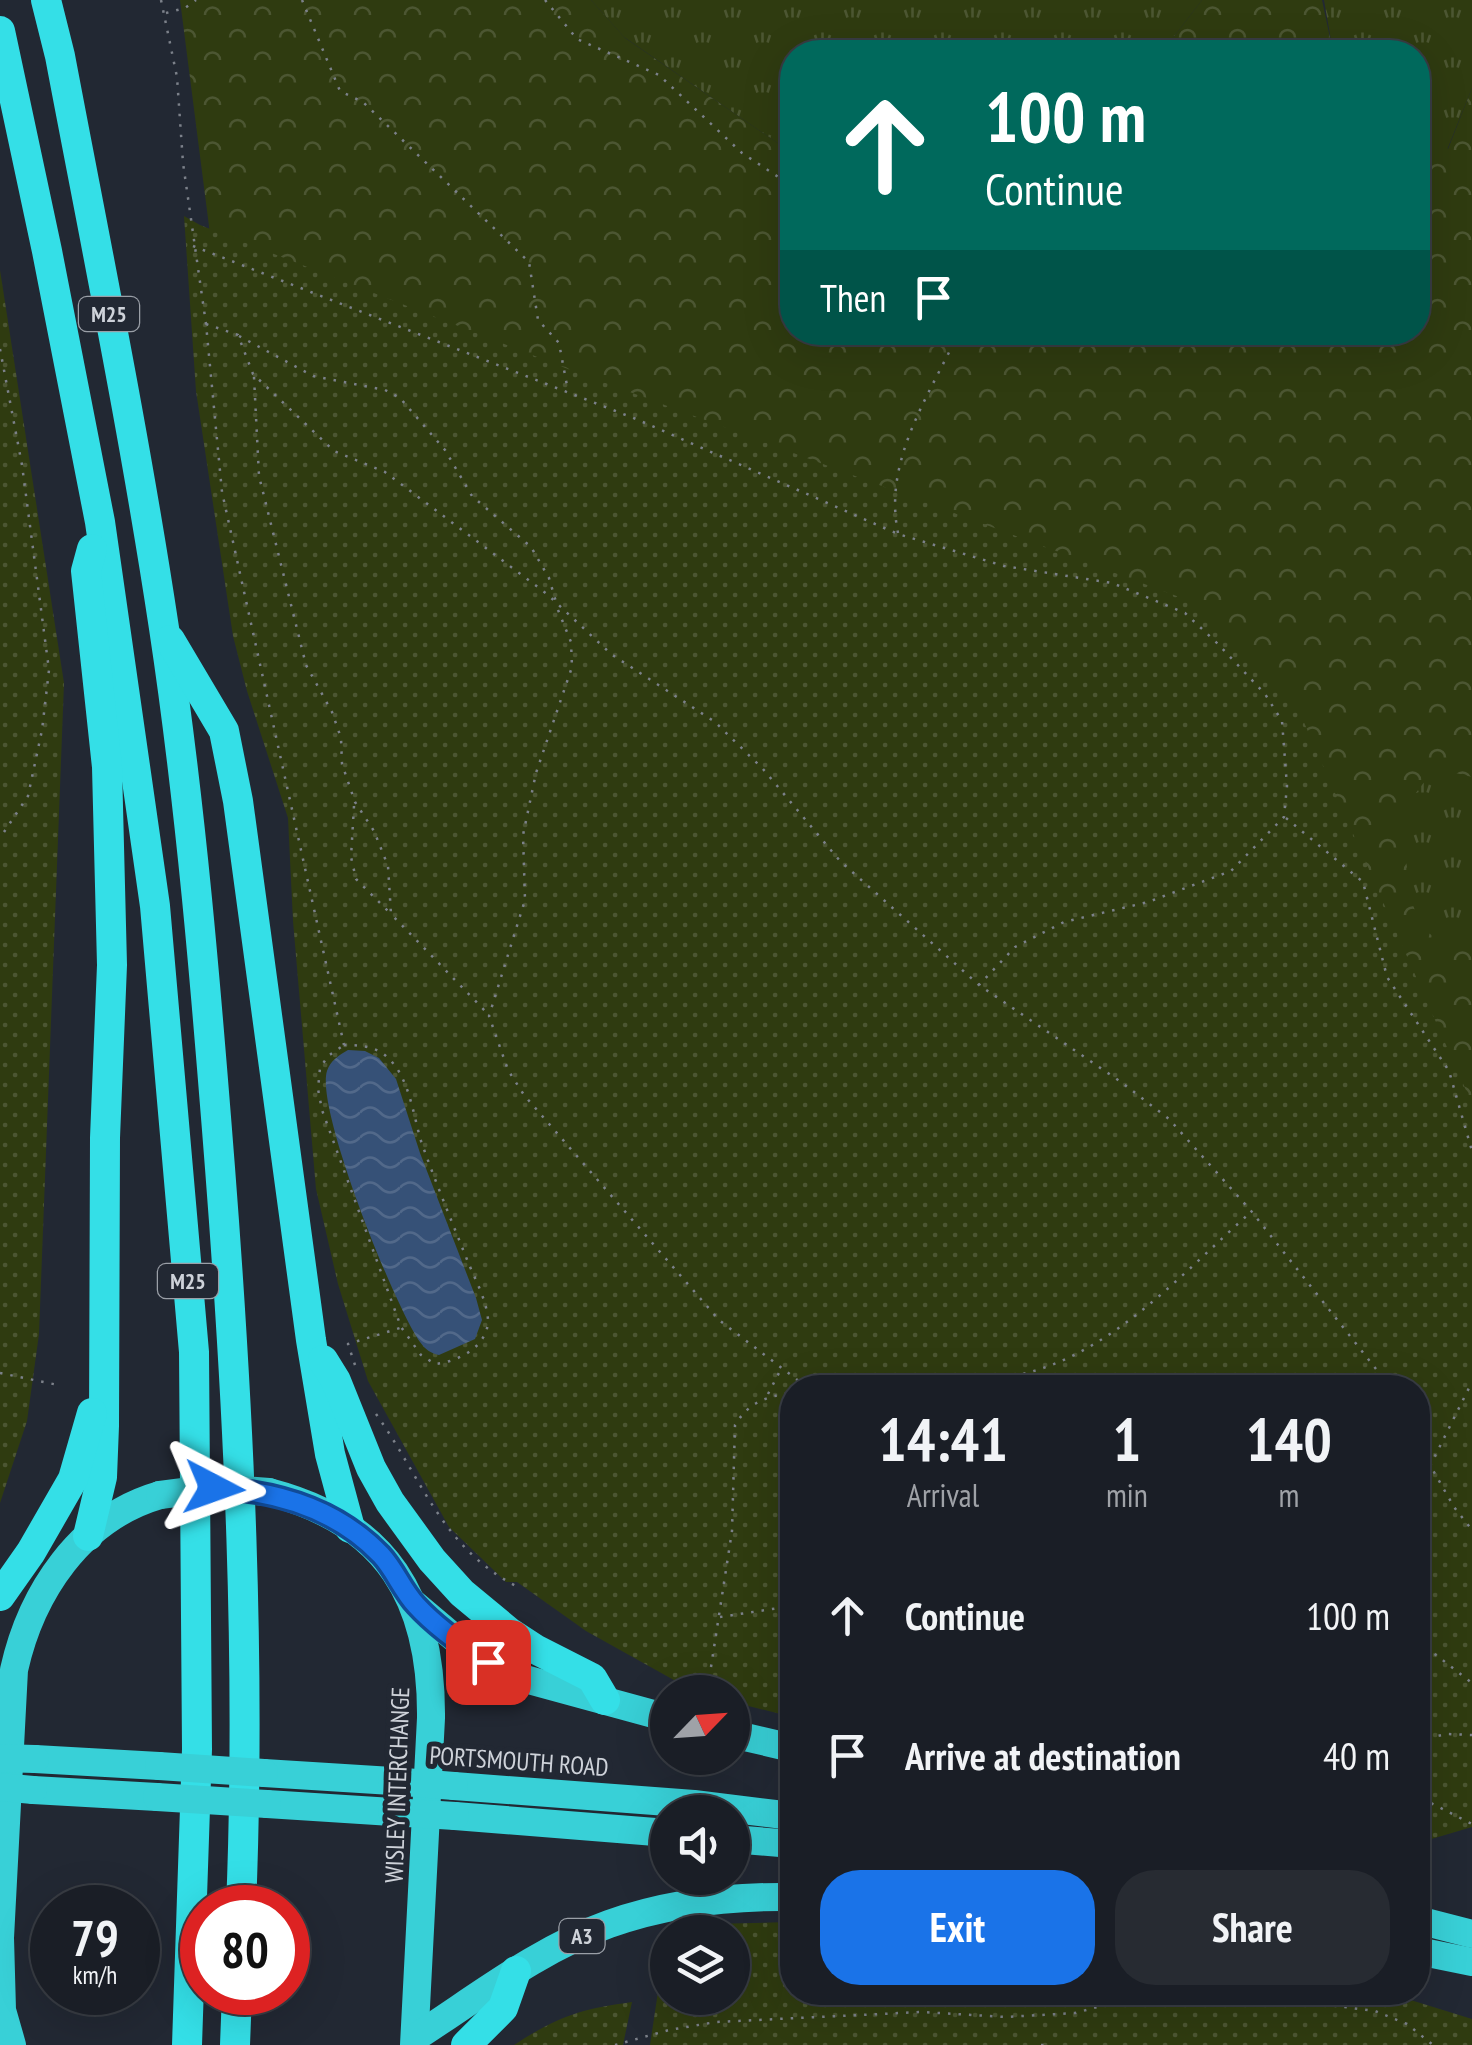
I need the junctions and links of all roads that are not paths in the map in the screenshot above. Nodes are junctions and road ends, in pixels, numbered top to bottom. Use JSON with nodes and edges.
{"nodes":[{"id":1,"x":46,"y":0,"type":"edge"},
{"id":2,"x":0,"y":31,"type":"edge"},
{"id":3,"x":100,"y":522,"type":"junction"},
{"id":4,"x":164,"y":629,"type":"junction"},
{"id":5,"x":312,"y":1340,"type":"junction"},
{"id":6,"x":103,"y":1391,"type":"junction"},
{"id":7,"x":350,"y":1528,"type":"junction"},
{"id":8,"x":88,"y":1536,"type":"junction"},
{"id":9,"x":0,"y":1596,"type":"edge"},
{"id":10,"x":414,"y":1604,"type":"junction"},
{"id":11,"x":30,"y":1616,"type":"junction"},
{"id":12,"x":0,"y":1635,"type":"edge"},
{"id":13,"x":605,"y":1700,"type":"junction"},
{"id":14,"x":650,"y":1713,"type":"edge"},
{"id":15,"x":750,"y":1738,"type":"edge"},
{"id":16,"x":780,"y":1745,"type":"edge"},
{"id":17,"x":0,"y":1758,"type":"edge"},
{"id":18,"x":0,"y":1787,"type":"edge"},
{"id":19,"x":780,"y":1815,"type":"edge"},
{"id":20,"x":650,"y":1832,"type":"edge"},
{"id":21,"x":750,"y":1840,"type":"edge"},
{"id":22,"x":780,"y":1843,"type":"edge"},
{"id":23,"x":241,"y":1885,"type":"edge"},
{"id":24,"x":780,"y":1897,"type":"edge"},
{"id":25,"x":1430,"y":1923,"type":"edge"},
{"id":26,"x":1472,"y":1934,"type":"edge"},
{"id":27,"x":1430,"y":1953,"type":"edge"},
{"id":28,"x":1472,"y":1962,"type":"edge"},
{"id":29,"x":516,"y":1971,"type":"junction"},
{"id":30,"x":1,"y":2008,"type":"edge"},
{"id":31,"x":236,"y":2015,"type":"edge"},
{"id":32,"x":415,"y":2041,"type":"edge"},
{"id":33,"x":12,"y":2045,"type":"edge"},
{"id":34,"x":187,"y":2045,"type":"edge"},
{"id":35,"x":235,"y":2045,"type":"edge"},
{"id":36,"x":466,"y":2045,"type":"edge"}],
"edges":[{"from":1,"to":4,"type":"highway","number":"M25"},
{"from":2,"to":3,"type":"highway","number":"M25"},
{"from":3,"to":6,"type":"highway","number":"M25"},
{"from":3,"to":34,"type":"highway","number":"M25"},
{"from":4,"to":5,"type":"highway","number":"M25"},
{"from":4,"to":23,"type":"highway","number":"M25"},
{"from":5,"to":7,"type":"highway","number":"M25"},
{"from":5,"to":13,"type":"highway","number":"M25"},
{"from":6,"to":8,"type":"highway","number":"M25"},
{"from":6,"to":9,"type":"highway","number":"M25"},
{"from":7,"to":8,"type":"highway","name":"WISLEY INTERCHANGE","bridge":true},
{"from":7,"to":10,"type":"highway","name":"WISLEY INTERCHANGE"},
{"from":8,"to":11,"type":"highway","name":"WISLEY INTERCHANGE"},
{"from":10,"to":13,"type":"highway"},
{"from":10,"to":32,"type":"highway","name":"WISLEY INTERCHANGE"},
{"from":11,"to":12,"type":"highway"},
{"from":11,"to":30,"type":"highway","name":"WISLEY INTERCHANGE"},
{"from":13,"to":14,"type":"highway"},
{"from":15,"to":16,"type":"highway"},
{"from":17,"to":19,"type":"highway","name":"PORTSMOUTH ROAD","bridge":true},
{"from":18,"to":20,"type":"highway","bridge":true},
{"from":21,"to":22,"type":"highway"},
{"from":24,"to":29,"type":"highway","number":"A3"},
{"from":25,"to":26,"type":"highway"},
{"from":27,"to":28,"type":"highway"},
{"from":29,"to":32,"type":"highway","number":"A3"},
{"from":29,"to":36,"type":"highway"},
{"from":30,"to":33,"type":"highway","name":"WISLEY INTERCHANGE"},
{"from":31,"to":35,"type":"highway"}]}
